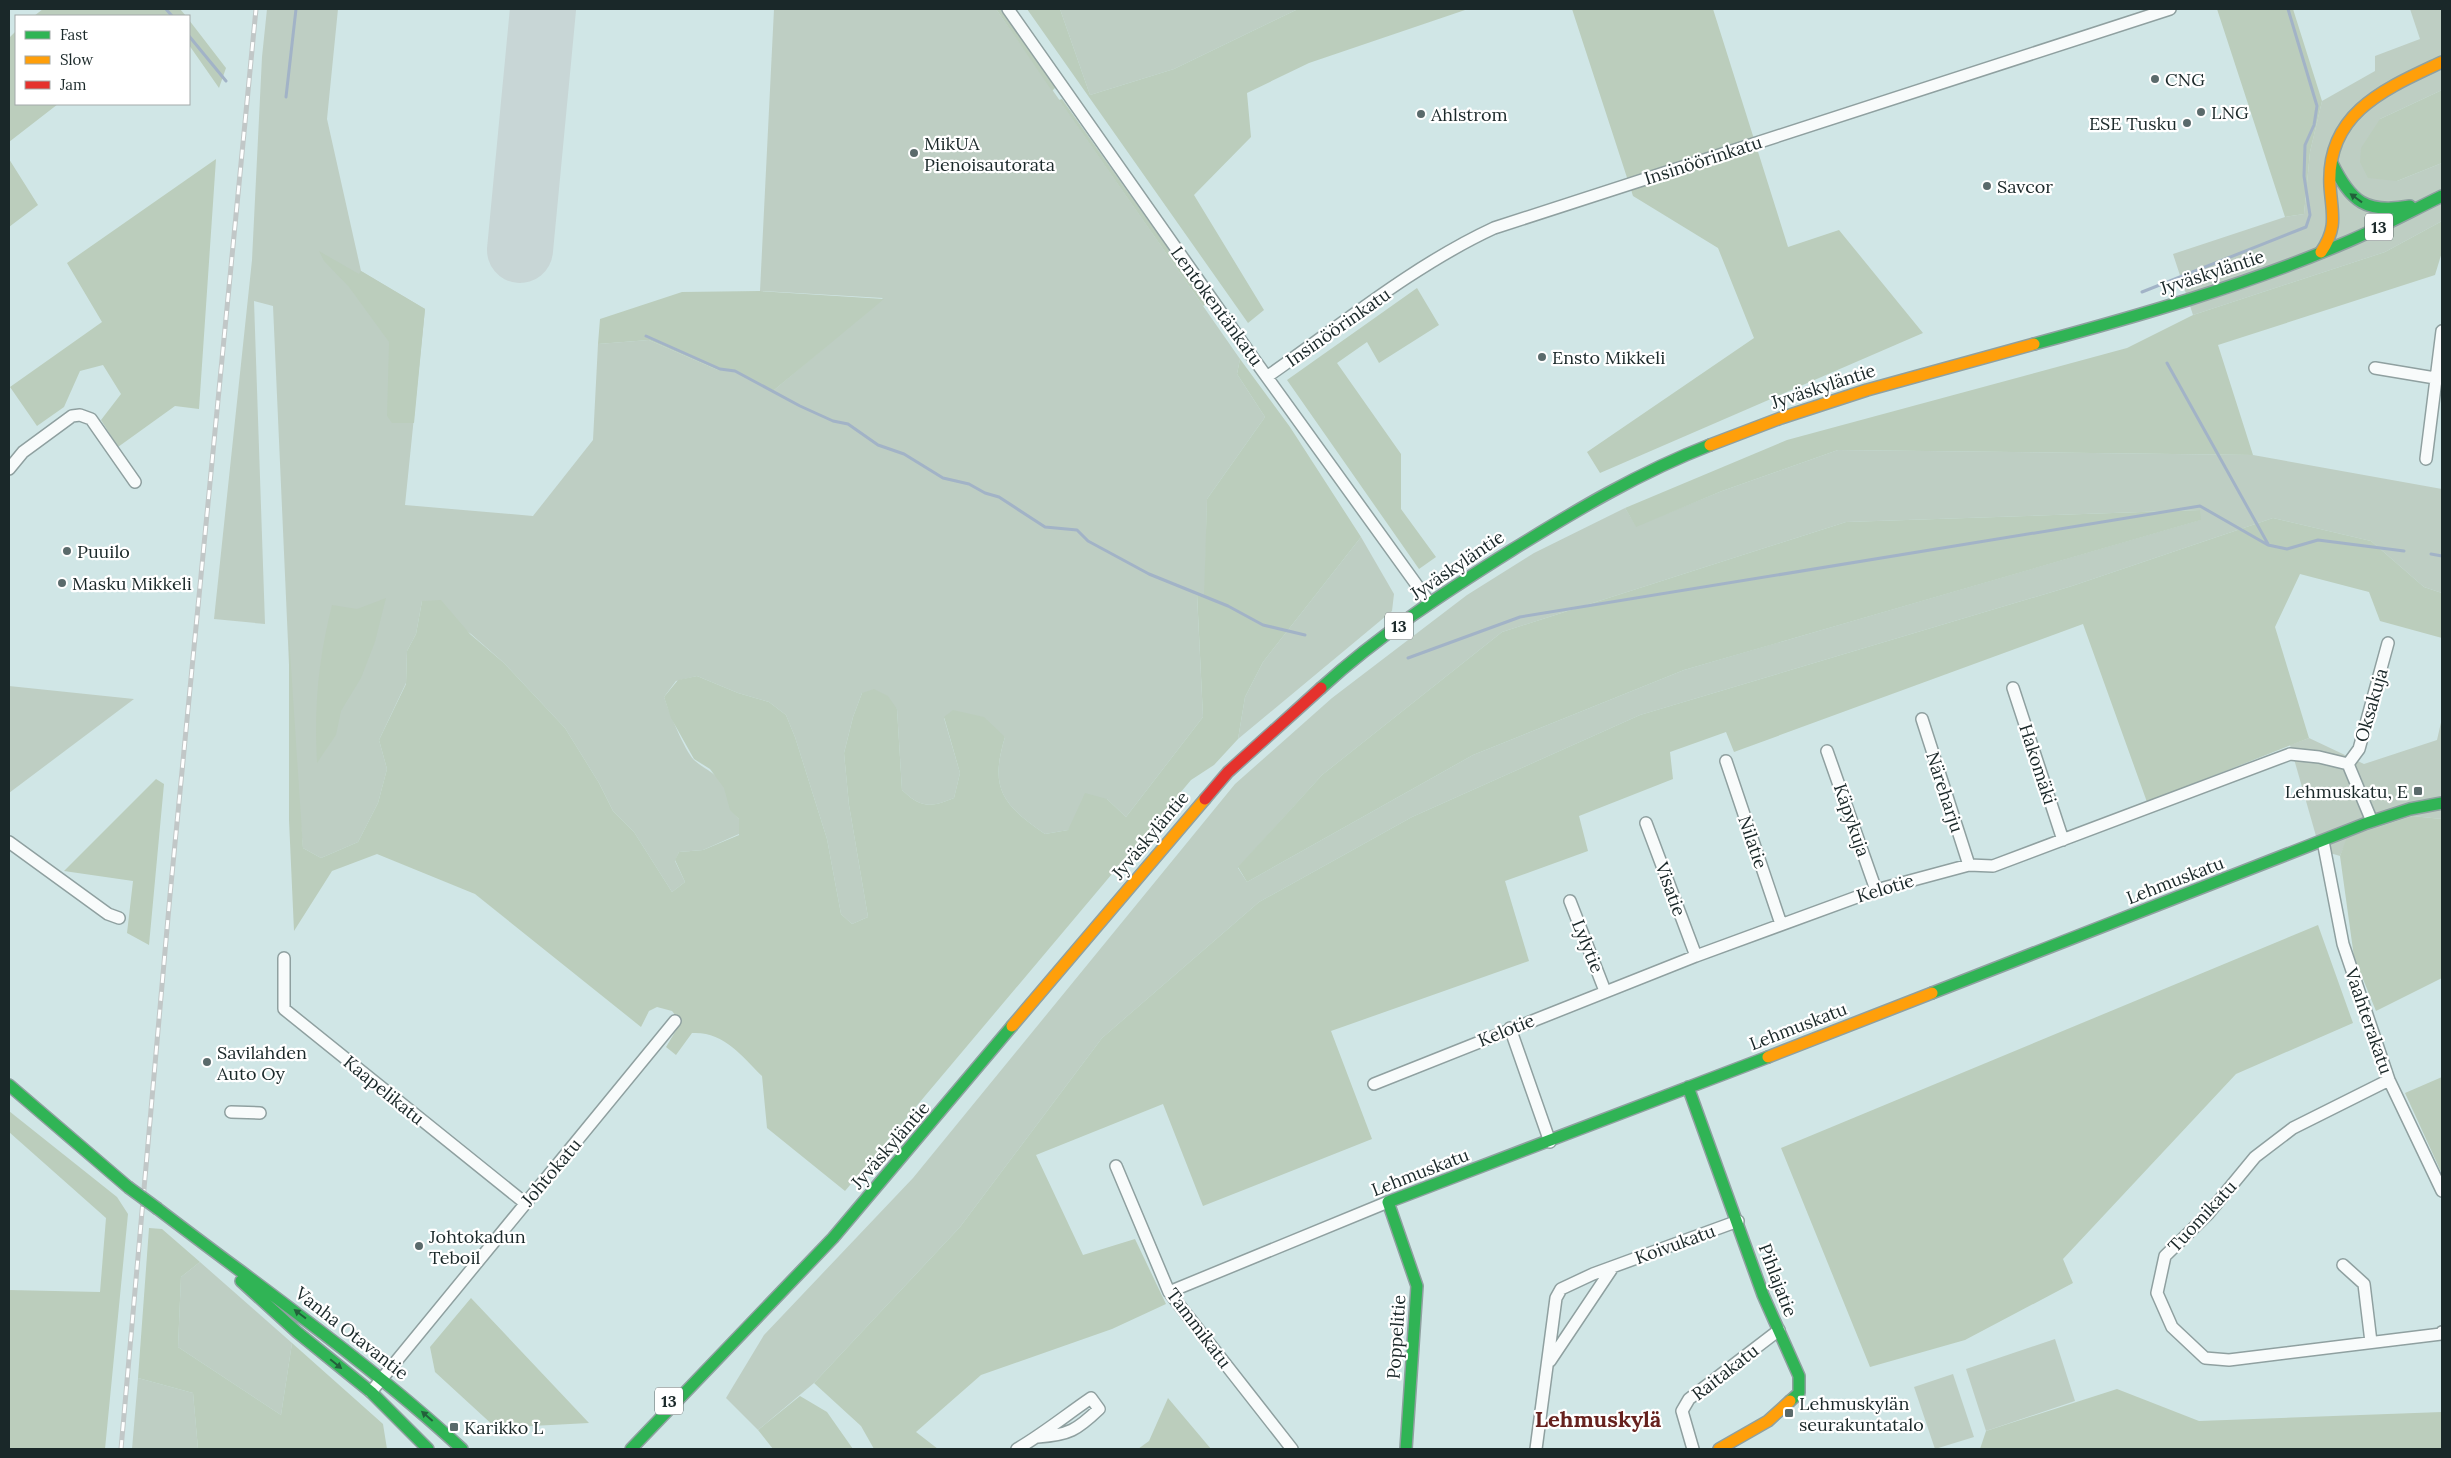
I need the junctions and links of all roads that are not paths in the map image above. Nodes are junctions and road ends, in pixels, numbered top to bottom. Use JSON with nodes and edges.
{"nodes":[{"id":1,"x":1008,"y":9,"type":"edge"},
{"id":2,"x":2170,"y":9,"type":"edge"},
{"id":3,"x":2442,"y":62,"type":"edge"},
{"id":4,"x":2332,"y":162,"type":"junction"},
{"id":5,"x":2439,"y":197,"type":"edge"},
{"id":6,"x":2321,"y":252,"type":"junction"},
{"id":7,"x":2442,"y":331,"type":"edge"},
{"id":8,"x":2375,"y":368,"type":"dead end"},
{"id":9,"x":1268,"y":376,"type":"junction"},
{"id":10,"x":2439,"y":378,"type":"edge"},
{"id":11,"x":2426,"y":460,"type":"dead end"},
{"id":12,"x":9,"y":469,"type":"edge"},
{"id":13,"x":135,"y":482,"type":"dead end"},
{"id":14,"x":1429,"y":602,"type":"junction"},
{"id":15,"x":2388,"y":642,"type":"dead end"},
{"id":16,"x":2014,"y":688,"type":"dead end"},
{"id":17,"x":1922,"y":719,"type":"dead end"},
{"id":18,"x":1827,"y":751,"type":"dead end"},
{"id":19,"x":1726,"y":761,"type":"dead end"},
{"id":20,"x":2348,"y":764,"type":"junction"},
{"id":21,"x":2442,"y":803,"type":"edge"},
{"id":22,"x":2371,"y":819,"type":"junction"},
{"id":23,"x":1646,"y":823,"type":"dead end"},
{"id":24,"x":2063,"y":840,"type":"junction"},
{"id":25,"x":2323,"y":841,"type":"junction"},
{"id":26,"x":9,"y":842,"type":"edge"},
{"id":27,"x":1969,"y":865,"type":"junction"},
{"id":28,"x":1876,"y":890,"type":"junction"},
{"id":29,"x":1570,"y":901,"type":"dead end"},
{"id":30,"x":119,"y":918,"type":"dead end"},
{"id":31,"x":1781,"y":924,"type":"junction"},
{"id":32,"x":1696,"y":956,"type":"junction"},
{"id":33,"x":284,"y":958,"type":"dead end"},
{"id":34,"x":1605,"y":991,"type":"junction"},
{"id":35,"x":675,"y":1022,"type":"dead end"},
{"id":36,"x":1510,"y":1028,"type":"junction"},
{"id":37,"x":2389,"y":1080,"type":"junction"},
{"id":38,"x":1374,"y":1084,"type":"dead end"},
{"id":39,"x":9,"y":1085,"type":"edge"},
{"id":40,"x":1688,"y":1087,"type":"junction"},
{"id":41,"x":231,"y":1112,"type":"dead end"},
{"id":42,"x":260,"y":1113,"type":"dead end"},
{"id":43,"x":1550,"y":1142,"type":"junction"},
{"id":44,"x":1116,"y":1166,"type":"dead end"},
{"id":45,"x":2442,"y":1191,"type":"edge"},
{"id":46,"x":1388,"y":1202,"type":"junction"},
{"id":47,"x":525,"y":1203,"type":"junction"},
{"id":48,"x":1738,"y":1221,"type":"junction"},
{"id":49,"x":214,"y":1253,"type":"junction"},
{"id":50,"x":2342,"y":1265,"type":"dead end"},
{"id":51,"x":1613,"y":1267,"type":"junction"},
{"id":52,"x":1169,"y":1292,"type":"junction"},
{"id":53,"x":1779,"y":1330,"type":"junction"},
{"id":54,"x":2442,"y":1332,"type":"edge"},
{"id":55,"x":2372,"y":1342,"type":"junction"},
{"id":56,"x":1548,"y":1364,"type":"junction"},
{"id":57,"x":383,"y":1379,"type":"junction"},
{"id":58,"x":371,"y":1392,"type":"junction"},
{"id":59,"x":1038,"y":1437,"type":"junction"},
{"id":60,"x":626,"y":1447,"type":"edge"},
{"id":61,"x":428,"y":1449,"type":"edge"},
{"id":62,"x":462,"y":1449,"type":"edge"},
{"id":63,"x":1016,"y":1449,"type":"edge"},
{"id":64,"x":1292,"y":1449,"type":"edge"},
{"id":65,"x":1406,"y":1449,"type":"edge"},
{"id":66,"x":1536,"y":1449,"type":"edge"},
{"id":67,"x":1693,"y":1449,"type":"edge"},
{"id":68,"x":1719,"y":1449,"type":"edge"}],
"edges":[{"from":1,"to":9,"type":"street","name":"Lentokentänkatu"},
{"from":2,"to":9,"type":"street","name":"Insinöörinkatu"},
{"from":3,"to":4,"type":"main road"},
{"from":5,"to":4,"type":"main road","one_way":true},
{"from":4,"to":6,"type":"main road"},
{"from":5,"to":6,"type":"main road","name":"Jyväskyläntie","number":"13"},
{"from":6,"to":14,"type":"main road","name":"Jyväskyläntie","number":"13"},
{"from":7,"to":10,"type":"street"},
{"from":8,"to":10,"type":"street"},
{"from":9,"to":14,"type":"street","name":"Lentokentänkatu"},
{"from":10,"to":11,"type":"street"},
{"from":12,"to":13,"type":"street"},
{"from":14,"to":60,"type":"main road","name":"Jyväskyläntie","number":"13"},
{"from":15,"to":20,"type":"street","name":"Oksakuja"},
{"from":16,"to":24,"type":"street","name":"Hakomäki"},
{"from":17,"to":27,"type":"street","name":"Näreharju"},
{"from":18,"to":28,"type":"street","name":"Käpykuja"},
{"from":19,"to":31,"type":"street","name":"Nilatie"},
{"from":20,"to":22,"type":"street"},
{"from":20,"to":24,"type":"street","name":"Kelotie"},
{"from":21,"to":22,"type":"main road","name":"Lehmuskatu"},
{"from":22,"to":25,"type":"main road","name":"Lehmuskatu"},
{"from":23,"to":32,"type":"street","name":"Visatie"},
{"from":24,"to":27,"type":"street","name":"Kelotie"},
{"from":25,"to":37,"type":"street","name":"Vaahterakatu"},
{"from":25,"to":40,"type":"main road","name":"Lehmuskatu"},
{"from":26,"to":30,"type":"street"},
{"from":27,"to":28,"type":"street","name":"Kelotie"},
{"from":28,"to":31,"type":"street","name":"Kelotie"},
{"from":29,"to":34,"type":"street","name":"Lylytie"},
{"from":31,"to":32,"type":"street","name":"Kelotie"},
{"from":32,"to":34,"type":"street","name":"Kelotie"},
{"from":33,"to":47,"type":"street","name":"Kaapelikatu"},
{"from":34,"to":36,"type":"street","name":"Kelotie"},
{"from":35,"to":47,"type":"street","name":"Johtokatu"},
{"from":36,"to":38,"type":"street","name":"Kelotie"},
{"from":36,"to":43,"type":"street"},
{"from":37,"to":45,"type":"street","name":"Vaahterakatu"},
{"from":37,"to":55,"type":"street","name":"Tuomikatu"},
{"from":39,"to":49,"type":"main road","name":"Vanha Otavantie","bridge":true},
{"from":40,"to":43,"type":"main road","name":"Lehmuskatu"},
{"from":40,"to":48,"type":"main road","name":"Pihlajatie"},
{"from":41,"to":42,"type":"street"},
{"from":43,"to":46,"type":"main road","name":"Lehmuskatu"},
{"from":44,"to":52,"type":"street","name":"Tammikatu"},
{"from":46,"to":52,"type":"street","name":"Lehmuskatu"},
{"from":46,"to":65,"type":"main road","name":"Poppelitie"},
{"from":47,"to":57,"type":"street","name":"Johtokatu"},
{"from":48,"to":51,"type":"street","name":"Koivukatu"},
{"from":48,"to":53,"type":"main road","name":"Pihlajatie"},
{"from":57,"to":49,"type":"main road","name":"Vanha Otavantie","one_way":true},
{"from":49,"to":58,"type":"main road","name":"Vanha Otavantie","one_way":true},
{"from":50,"to":55,"type":"street"},
{"from":51,"to":56,"type":"street","name":"Koivukatu"},
{"from":51,"to":56,"type":"street","name":"Koivukatu"},
{"from":52,"to":64,"type":"street","name":"Tammikatu"},
{"from":53,"to":67,"type":"street","name":"Raitakatu"},
{"from":53,"to":68,"type":"main road","name":"Pihlajatie"},
{"from":54,"to":55,"type":"street","name":"Tuomikatu"},
{"from":56,"to":66,"type":"street","name":"Koivukatu"},
{"from":57,"to":58,"type":"street","name":"Johtokatu"},
{"from":62,"to":57,"type":"main road","name":"Vanha Otavantie","one_way":true},
{"from":58,"to":61,"type":"main road","name":"Vanha Otavantie"},
{"from":59,"to":59,"type":"street"},
{"from":59,"to":63,"type":"street"}]}
